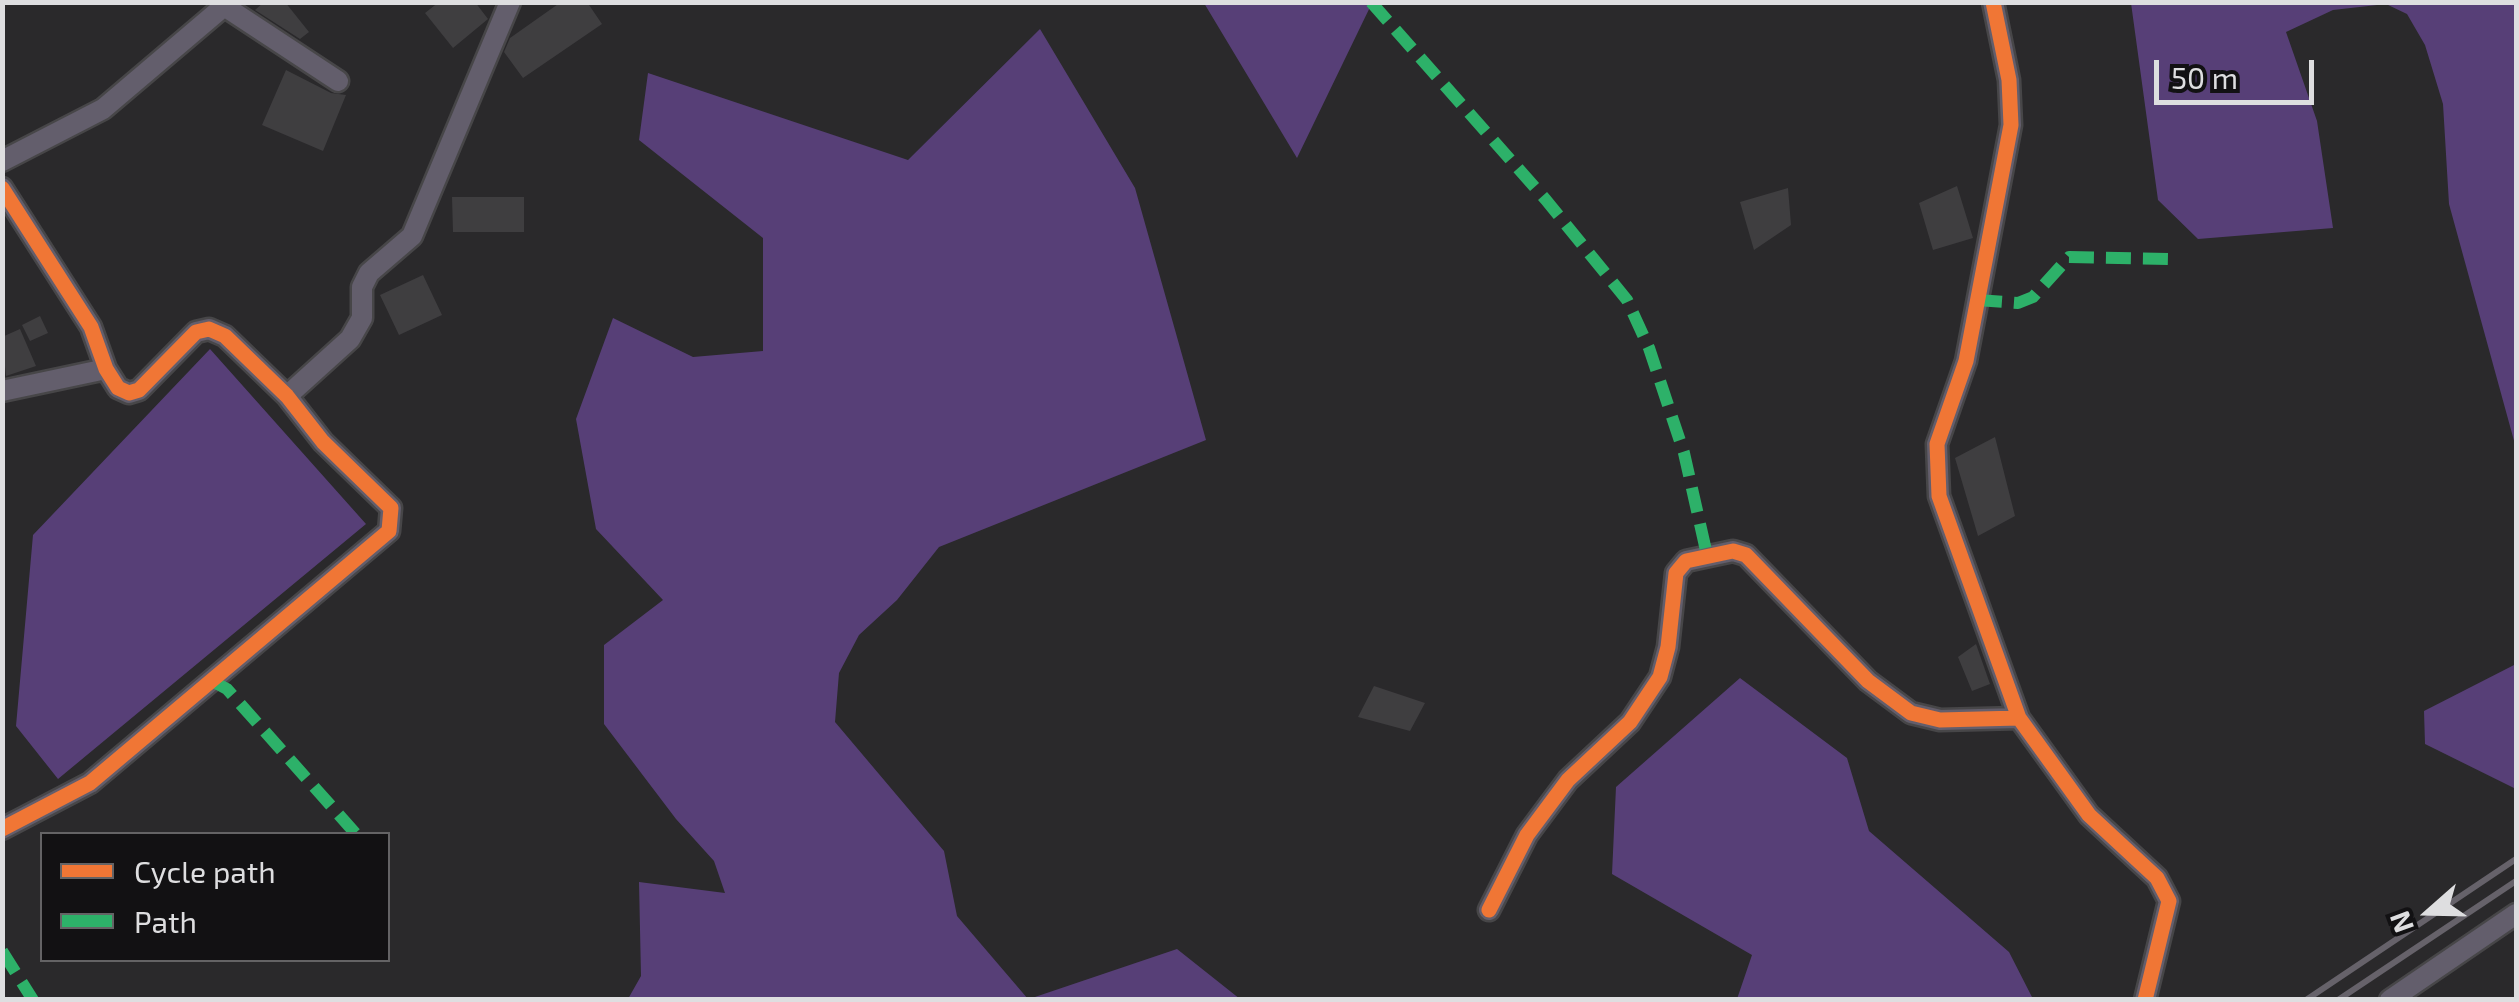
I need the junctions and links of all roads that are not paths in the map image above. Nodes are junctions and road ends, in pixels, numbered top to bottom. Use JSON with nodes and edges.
{"nodes":[{"id":1,"x":510,"y":2,"type":"edge"},
{"id":2,"x":1993,"y":2,"type":"edge"},
{"id":3,"x":226,"y":4,"type":"edge"},
{"id":4,"x":338,"y":81,"type":"dead end"},
{"id":5,"x":2,"y":160,"type":"edge"},
{"id":6,"x":2,"y":188,"type":"edge"},
{"id":7,"x":106,"y":369,"type":"junction"},
{"id":8,"x":2,"y":392,"type":"edge"},
{"id":9,"x":287,"y":396,"type":"junction"},
{"id":10,"x":2020,"y":718,"type":"junction"},
{"id":11,"x":2,"y":829,"type":"edge"},
{"id":12,"x":1489,"y":910,"type":"dead end"},
{"id":13,"x":2516,"y":914,"type":"edge"},
{"id":14,"x":2146,"y":1000,"type":"edge"},
{"id":15,"x":2390,"y":1000,"type":"edge"}],
"edges":[{"from":1,"to":9,"type":"street"},
{"from":2,"to":10,"type":"street"},
{"from":3,"to":4,"type":"street"},
{"from":3,"to":5,"type":"street"},
{"from":6,"to":7,"type":"street"},
{"from":7,"to":8,"type":"street"},
{"from":7,"to":9,"type":"street"},
{"from":9,"to":11,"type":"street"},
{"from":10,"to":12,"type":"street"},
{"from":10,"to":14,"type":"street"},
{"from":13,"to":15,"type":"street"}]}
